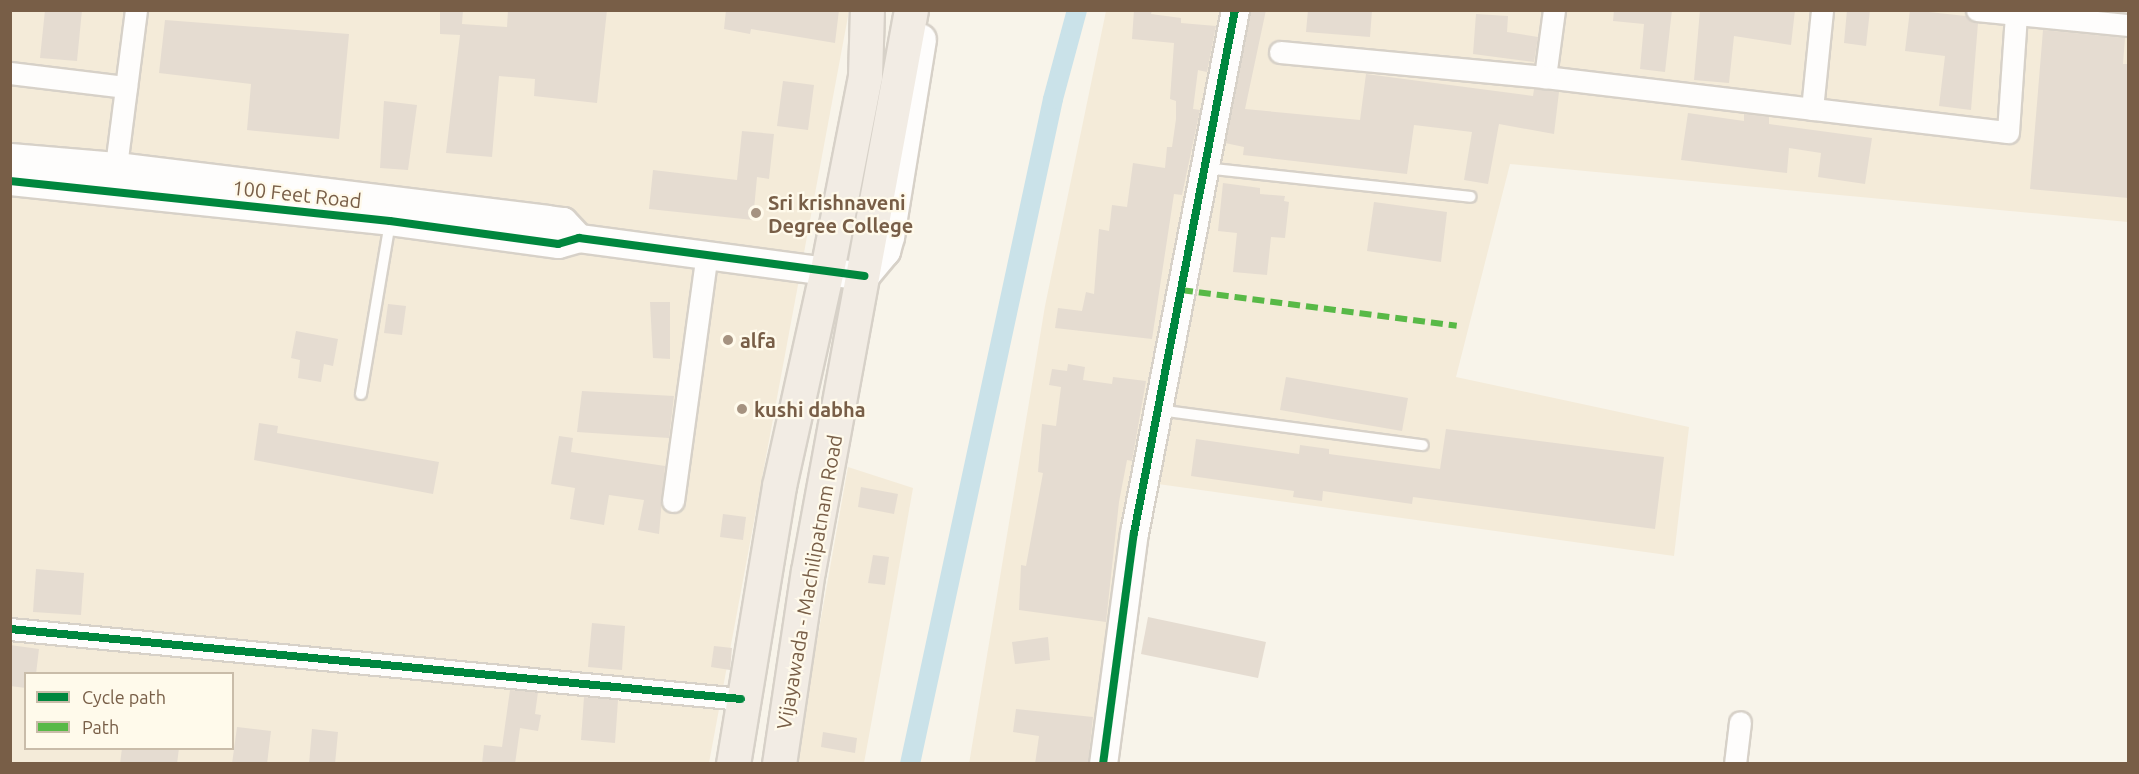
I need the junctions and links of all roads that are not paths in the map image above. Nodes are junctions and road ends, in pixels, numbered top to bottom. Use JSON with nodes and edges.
{"nodes":[{"id":1,"x":135,"y":10,"type":"edge"},
{"id":2,"x":867,"y":10,"type":"edge"},
{"id":3,"x":911,"y":10,"type":"edge"},
{"id":4,"x":926,"y":10,"type":"edge"},
{"id":5,"x":1235,"y":10,"type":"edge"},
{"id":6,"x":1554,"y":10,"type":"edge"},
{"id":7,"x":1822,"y":10,"type":"edge"},
{"id":8,"x":1977,"y":10,"type":"edge"},
{"id":9,"x":2016,"y":16,"type":"junction"},
{"id":10,"x":2128,"y":25,"type":"edge"},
{"id":11,"x":1280,"y":52,"type":"dead end"},
{"id":12,"x":10,"y":73,"type":"edge"},
{"id":13,"x":1545,"y":77,"type":"junction"},
{"id":14,"x":126,"y":87,"type":"junction"},
{"id":15,"x":1812,"y":109,"type":"junction"},
{"id":16,"x":10,"y":157,"type":"edge"},
{"id":17,"x":116,"y":166,"type":"junction"},
{"id":18,"x":1204,"y":168,"type":"junction"},
{"id":19,"x":10,"y":181,"type":"edge"},
{"id":20,"x":1470,"y":197,"type":"dead end"},
{"id":21,"x":390,"y":221,"type":"junction"},
{"id":22,"x":579,"y":238,"type":"junction"},
{"id":23,"x":707,"y":253,"type":"junction"},
{"id":24,"x":827,"y":270,"type":"junction"},
{"id":25,"x":864,"y":276,"type":"junction"},
{"id":26,"x":361,"y":394,"type":"dead end"},
{"id":27,"x":1158,"y":410,"type":"junction"},
{"id":28,"x":1423,"y":446,"type":"dead end"},
{"id":29,"x":786,"y":450,"type":"junction"},
{"id":30,"x":828,"y":463,"type":"junction"},
{"id":31,"x":673,"y":501,"type":"dead end"},
{"id":32,"x":10,"y":629,"type":"edge"},
{"id":33,"x":741,"y":699,"type":"junction"},
{"id":34,"x":1740,"y":722,"type":"dead end"},
{"id":35,"x":733,"y":764,"type":"edge"},
{"id":36,"x":779,"y":764,"type":"edge"},
{"id":37,"x":1103,"y":764,"type":"edge"},
{"id":38,"x":1735,"y":764,"type":"edge"}],
"edges":[{"from":1,"to":14,"type":"street"},
{"from":2,"to":24,"type":"highway"},
{"from":3,"to":25,"type":"highway","name":"Vijayawada - Machilipatnam Road"},
{"from":4,"to":25,"type":"main road"},
{"from":5,"to":18,"type":"street"},
{"from":6,"to":13,"type":"street"},
{"from":7,"to":15,"type":"street"},
{"from":8,"to":9,"type":"street"},
{"from":9,"to":10,"type":"street"},
{"from":9,"to":15,"type":"street"},
{"from":11,"to":13,"type":"street"},
{"from":12,"to":14,"type":"street"},
{"from":13,"to":15,"type":"street"},
{"from":14,"to":17,"type":"street"},
{"from":16,"to":17,"type":"street","name":"100 Feet Road"},
{"from":17,"to":22,"type":"street","name":"100 Feet Road"},
{"from":18,"to":20,"type":"lane"},
{"from":18,"to":27,"type":"street"},
{"from":19,"to":21,"type":"street","name":"100 Feet Road"},
{"from":21,"to":22,"type":"street","name":"100 Feet Road"},
{"from":21,"to":26,"type":"lane"},
{"from":22,"to":23,"type":"street"},
{"from":23,"to":24,"type":"street"},
{"from":23,"to":31,"type":"street"},
{"from":24,"to":25,"type":"street"},
{"from":24,"to":29,"type":"highway"},
{"from":25,"to":30,"type":"highway","name":"Vijayawada - Machilipatnam Road"},
{"from":27,"to":28,"type":"lane"},
{"from":27,"to":37,"type":"street"},
{"from":29,"to":30,"type":"highway"},
{"from":29,"to":33,"type":"highway"},
{"from":30,"to":36,"type":"highway","name":"Vijayawada - Machilipatnam Road"},
{"from":32,"to":33,"type":"street"},
{"from":33,"to":35,"type":"highway"},
{"from":34,"to":38,"type":"street"}]}
